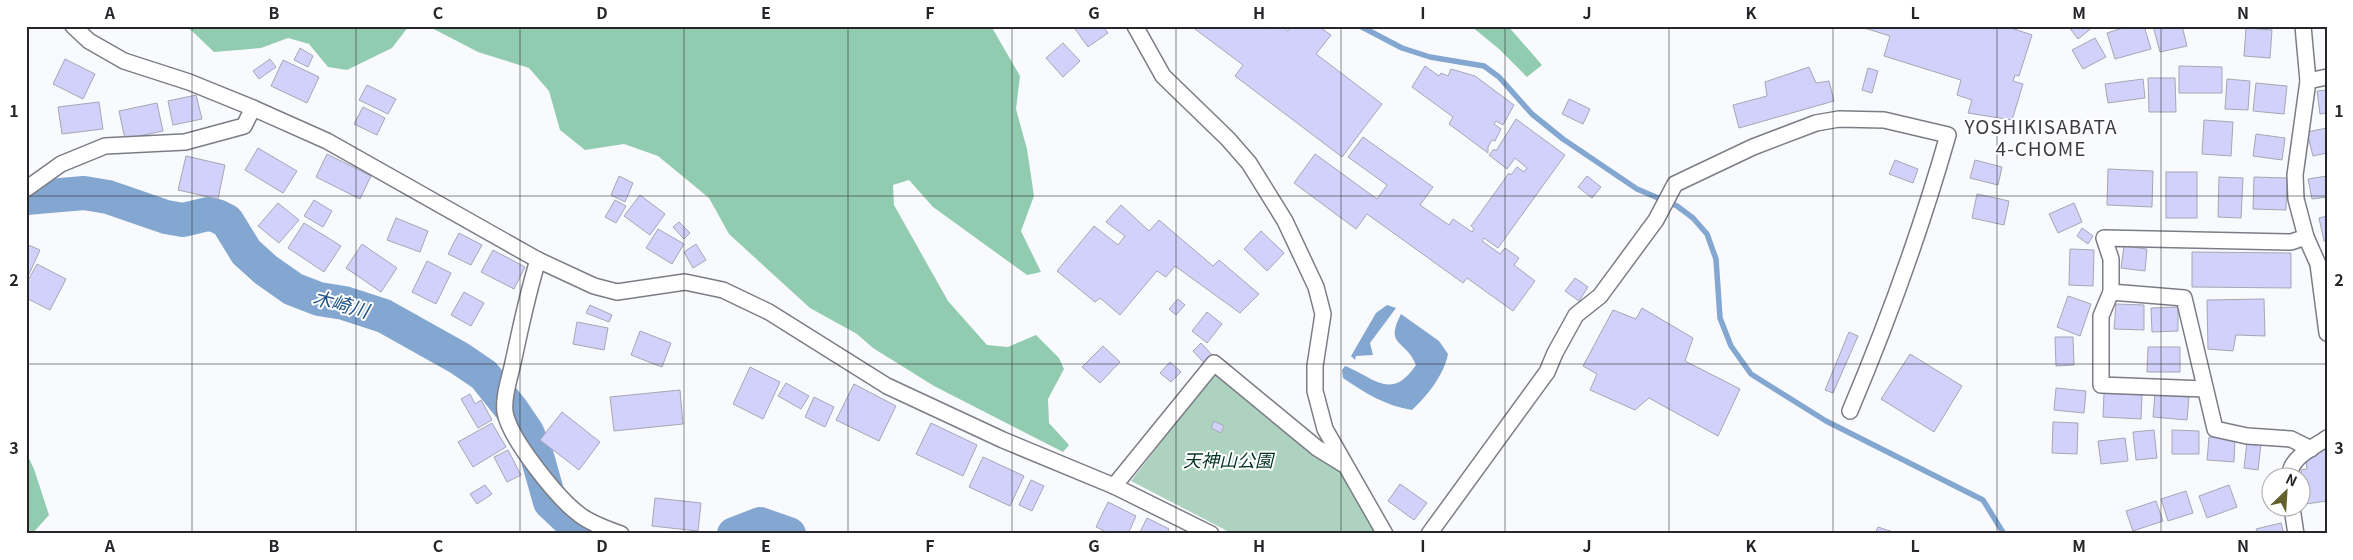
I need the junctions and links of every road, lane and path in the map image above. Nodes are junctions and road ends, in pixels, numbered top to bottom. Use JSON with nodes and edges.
{"nodes":[{"id":1,"x":73,"y":26,"type":"edge"},
{"id":2,"x":1135,"y":26,"type":"edge"},
{"id":3,"x":2303,"y":26,"type":"edge"},
{"id":4,"x":2327,"y":77,"type":"edge"},
{"id":5,"x":2308,"y":81,"type":"junction"},
{"id":6,"x":253,"y":108,"type":"junction"},
{"id":7,"x":26,"y":189,"type":"edge"},
{"id":8,"x":2306,"y":237,"type":"junction"},
{"id":9,"x":538,"y":260,"type":"junction"},
{"id":10,"x":2322,"y":263,"type":"edge"},
{"id":11,"x":2111,"y":292,"type":"junction"},
{"id":12,"x":2327,"y":333,"type":"edge"},
{"id":13,"x":2205,"y":389,"type":"junction"},
{"id":14,"x":1850,"y":412,"type":"dead end"},
{"id":15,"x":2327,"y":438,"type":"edge"},
{"id":16,"x":2311,"y":449,"type":"junction"},
{"id":17,"x":1344,"y":464,"type":"junction"},
{"id":18,"x":2290,"y":468,"type":"edge"},
{"id":19,"x":1114,"y":486,"type":"junction"},
{"id":20,"x":2294,"y":518,"type":"edge"},
{"id":21,"x":621,"y":534,"type":"edge"},
{"id":22,"x":1211,"y":534,"type":"edge"},
{"id":23,"x":1385,"y":534,"type":"edge"},
{"id":24,"x":1429,"y":534,"type":"edge"},
{"id":25,"x":2296,"y":534,"type":"edge"}],
"edges":[{"from":1,"to":6,"type":"street"},
{"from":2,"to":17,"type":"street"},
{"from":3,"to":5,"type":"street"},
{"from":4,"to":5,"type":"street"},
{"from":5,"to":8,"type":"street"},
{"from":6,"to":7,"type":"street"},
{"from":6,"to":9,"type":"street"},
{"from":8,"to":10,"type":"street"},
{"from":8,"to":11,"type":"street"},
{"from":9,"to":19,"type":"street"},
{"from":9,"to":21,"type":"street"},
{"from":10,"to":12,"type":"street"},
{"from":11,"to":13,"type":"street"},
{"from":11,"to":13,"type":"street"},
{"from":13,"to":16,"type":"street"},
{"from":14,"to":24,"type":"street"},
{"from":15,"to":16,"type":"street"},
{"from":16,"to":18,"type":"street"},
{"from":17,"to":19,"type":"street"},
{"from":17,"to":23,"type":"street"},
{"from":19,"to":22,"type":"street"},
{"from":20,"to":25,"type":"street"}]}
